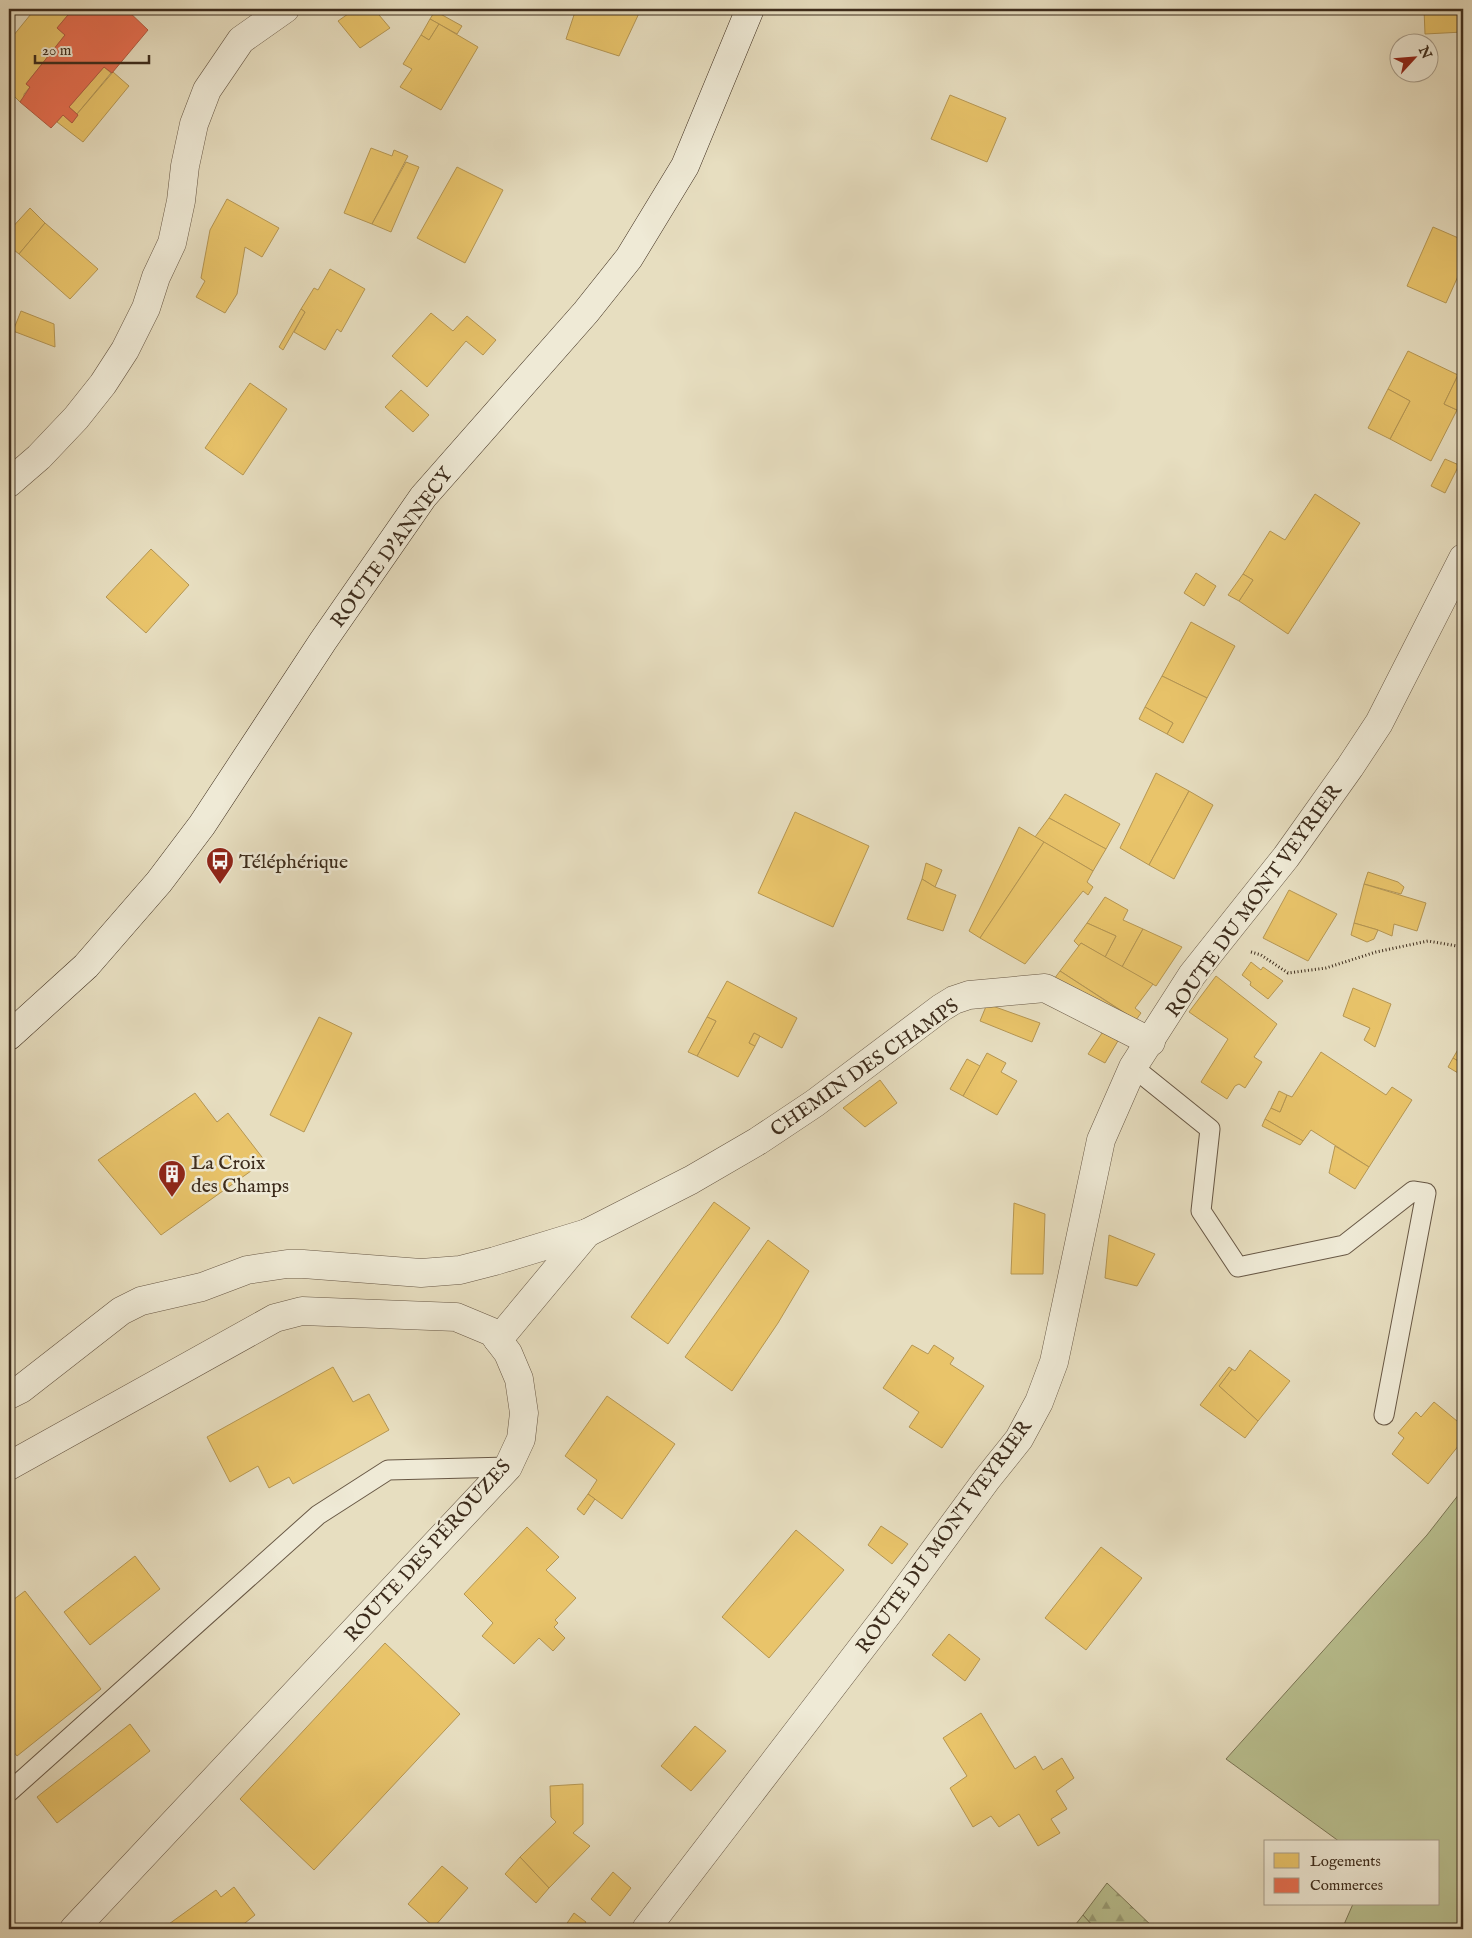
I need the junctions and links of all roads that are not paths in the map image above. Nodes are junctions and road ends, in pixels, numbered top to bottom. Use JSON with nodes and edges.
{"nodes":[{"id":1,"x":285,"y":9,"type":"edge"},
{"id":2,"x":750,"y":9,"type":"edge"},
{"id":3,"x":9,"y":483,"type":"edge"},
{"id":4,"x":1463,"y":558,"type":"edge"},
{"id":5,"x":9,"y":1036,"type":"edge"},
{"id":6,"x":1151,"y":1042,"type":"junction"},
{"id":7,"x":1133,"y":1067,"type":"junction"},
{"id":8,"x":587,"y":1233,"type":"junction"},
{"id":9,"x":498,"y":1340,"type":"junction"},
{"id":10,"x":9,"y":1395,"type":"edge"},
{"id":11,"x":1384,"y":1415,"type":"dead end"},
{"id":12,"x":9,"y":1466,"type":"edge"},
{"id":13,"x":508,"y":1467,"type":"junction"},
{"id":14,"x":9,"y":1792,"type":"edge"},
{"id":15,"x":74,"y":1929,"type":"edge"},
{"id":16,"x":646,"y":1929,"type":"edge"}],
"edges":[{"from":1,"to":3,"type":"street"},
{"from":2,"to":5,"type":"street","name":"ROUTE D'ANNECY"},
{"from":4,"to":6,"type":"street","name":"ROUTE DU MONT VEYRIER"},
{"from":6,"to":7,"type":"street","name":"ROUTE DU MONT VEYRIER"},
{"from":6,"to":8,"type":"street","name":"CHEMIN DES CHAMPS"},
{"from":7,"to":11,"type":"lane"},
{"from":7,"to":16,"type":"street","name":"ROUTE DU MONT VEYRIER"},
{"from":8,"to":9,"type":"street","name":"CHEMIN DES CHAMPS"},
{"from":8,"to":10,"type":"street","name":"CHEMIN DES CHAMPS"},
{"from":9,"to":12,"type":"street","name":"ROUTE DES PÉROUZES"},
{"from":9,"to":13,"type":"street","name":"ROUTE DES PÉROUZES"},
{"from":13,"to":14,"type":"lane"},
{"from":13,"to":15,"type":"street","name":"ROUTE DES PÉROUZES"}]}
